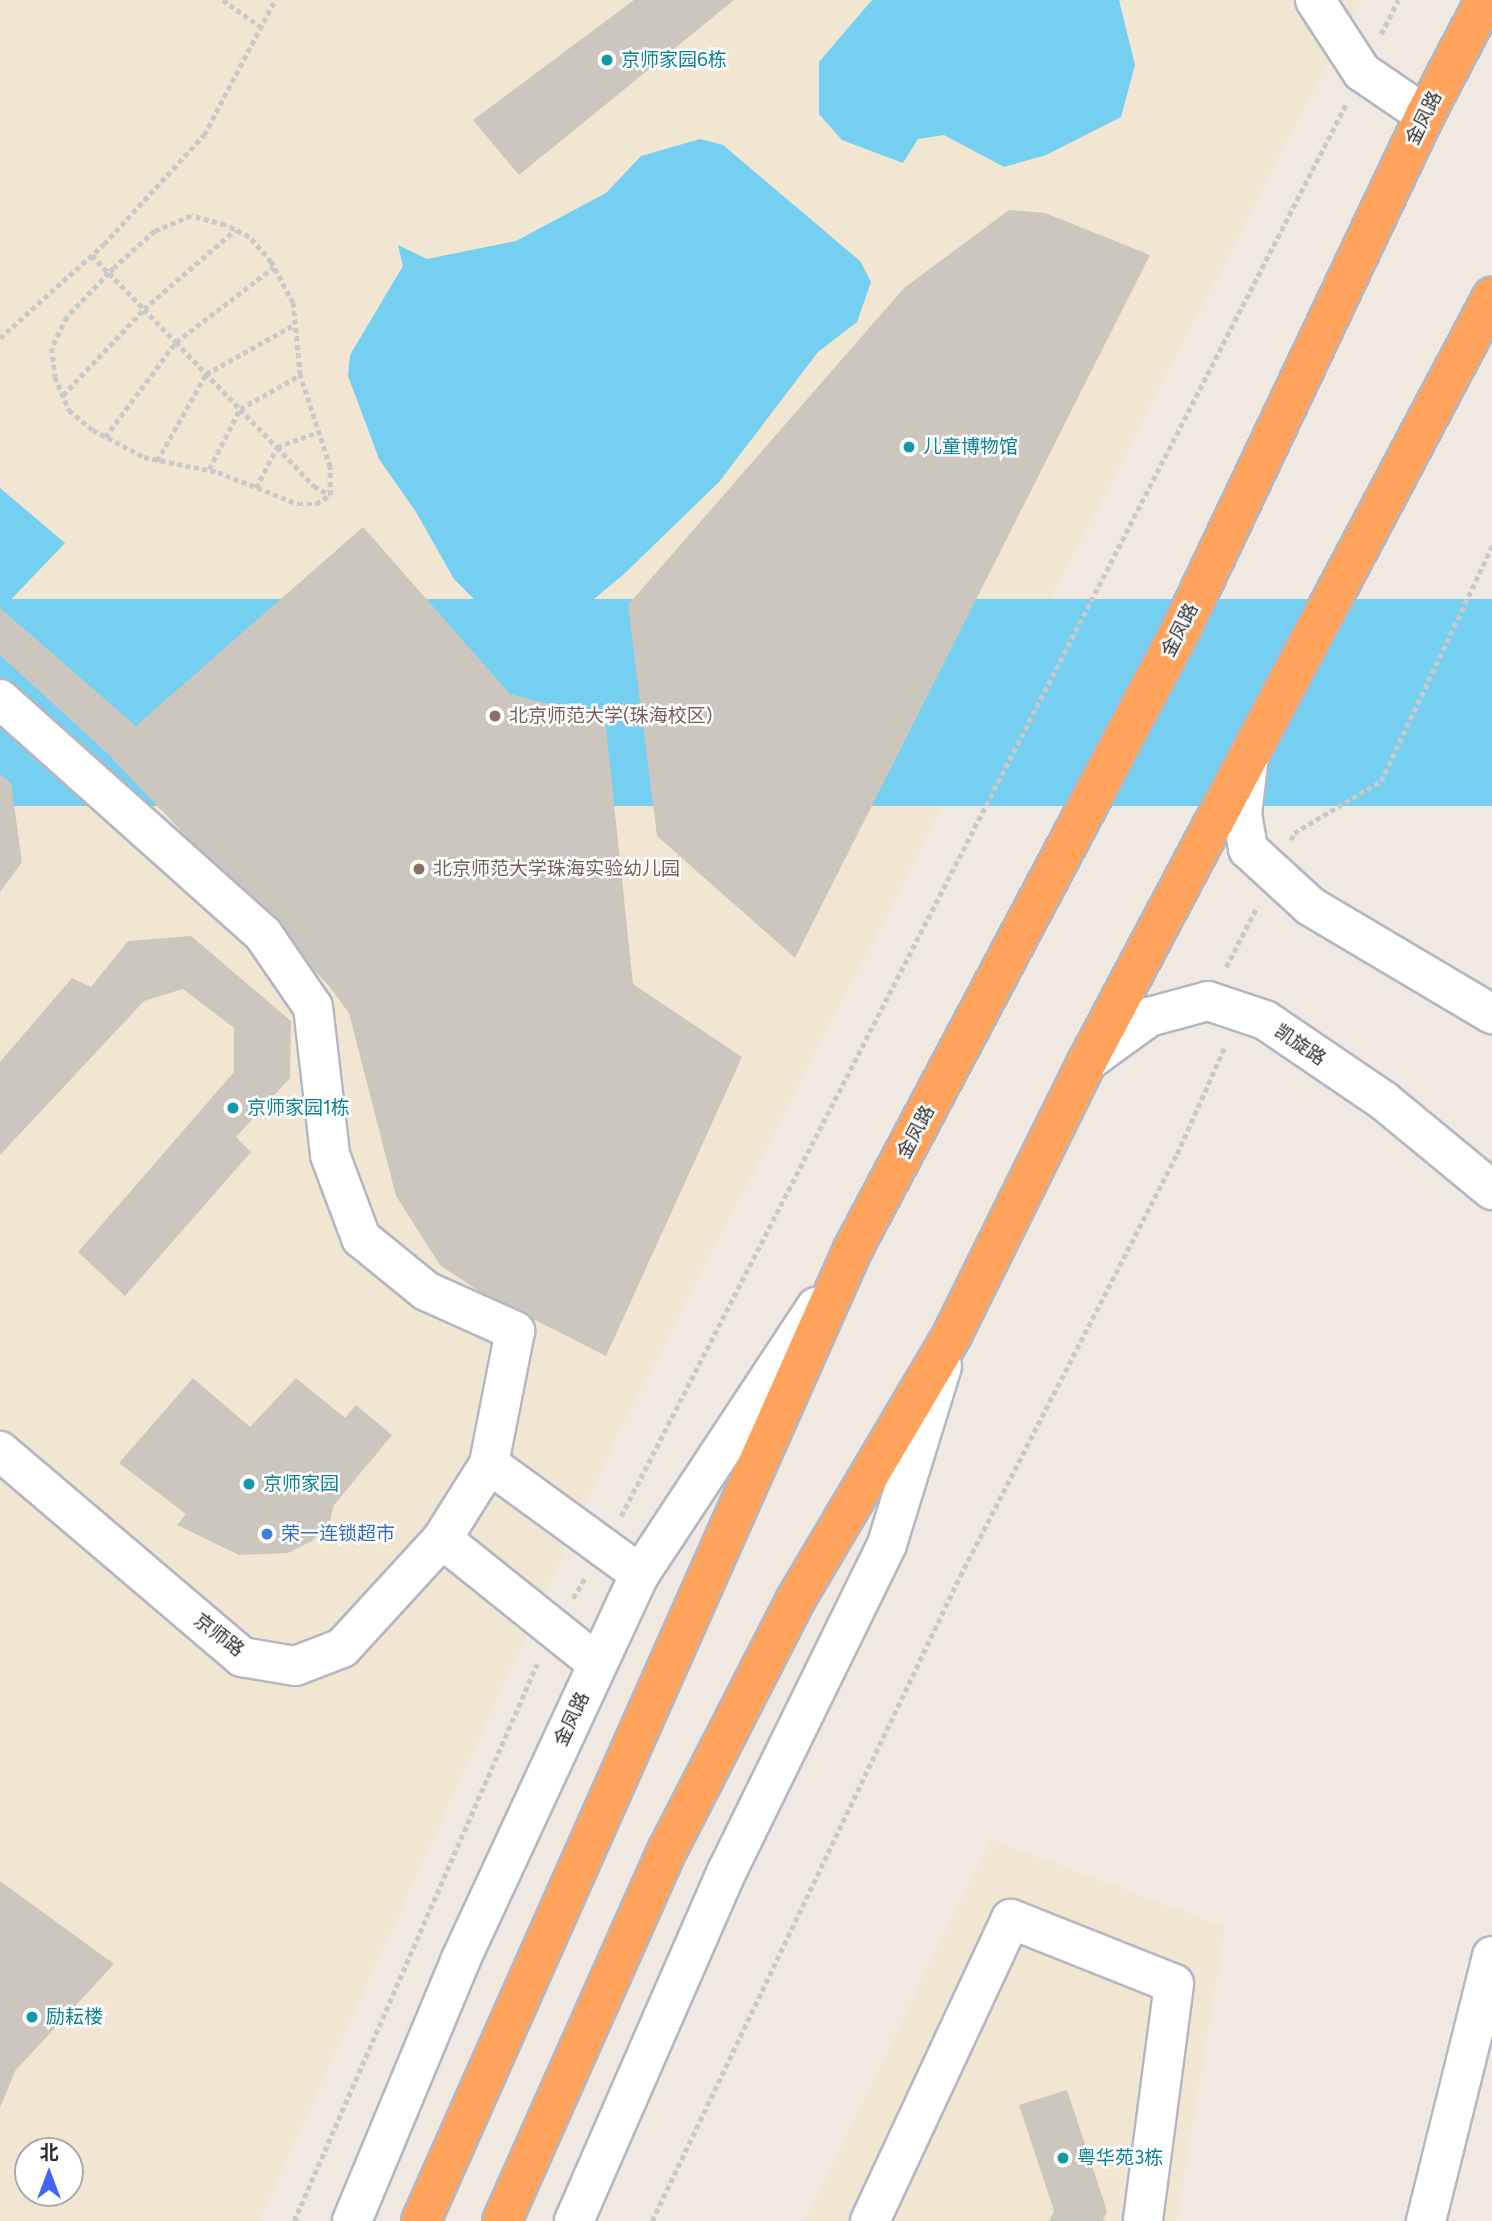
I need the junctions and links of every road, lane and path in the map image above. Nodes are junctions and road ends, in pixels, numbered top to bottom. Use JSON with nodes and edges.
{"nodes":[{"id":1,"x":223,"y":0,"type":"edge"},
{"id":2,"x":275,"y":0,"type":"edge"},
{"id":3,"x":1315,"y":0,"type":"edge"},
{"id":4,"x":1485,"y":0,"type":"edge"},
{"id":5,"x":261,"y":27,"type":"junction"},
{"id":6,"x":1425,"y":115,"type":"junction"},
{"id":7,"x":1338,"y":120,"type":"dead end"},
{"id":8,"x":235,"y":230,"type":"junction"},
{"id":9,"x":92,"y":254,"type":"junction"},
{"id":10,"x":274,"y":267,"type":"junction"},
{"id":11,"x":109,"y":273,"type":"junction"},
{"id":12,"x":1492,"y":297,"type":"edge"},
{"id":13,"x":144,"y":309,"type":"junction"},
{"id":14,"x":293,"y":325,"type":"junction"},
{"id":15,"x":0,"y":338,"type":"edge"},
{"id":16,"x":176,"y":342,"type":"junction"},
{"id":17,"x":206,"y":374,"type":"junction"},
{"id":18,"x":300,"y":375,"type":"junction"},
{"id":19,"x":63,"y":395,"type":"junction"},
{"id":20,"x":240,"y":409,"type":"junction"},
{"id":21,"x":318,"y":432,"type":"junction"},
{"id":22,"x":105,"y":436,"type":"junction"},
{"id":23,"x":277,"y":447,"type":"junction"},
{"id":24,"x":156,"y":461,"type":"junction"},
{"id":25,"x":209,"y":469,"type":"junction"},
{"id":26,"x":256,"y":488,"type":"junction"},
{"id":27,"x":330,"y":495,"type":"junction"},
{"id":28,"x":1492,"y":546,"type":"edge"},
{"id":29,"x":0,"y":699,"type":"edge"},
{"id":30,"x":1249,"y":755,"type":"junction"},
{"id":31,"x":1274,"y":873,"type":"junction"},
{"id":32,"x":1208,"y":1001,"type":"junction"},
{"id":33,"x":1492,"y":1014,"type":"edge"},
{"id":34,"x":1087,"y":1062,"type":"junction"},
{"id":35,"x":1490,"y":1184,"type":"edge"},
{"id":36,"x":853,"y":1249,"type":"junction"},
{"id":37,"x":953,"y":1333,"type":"junction"},
{"id":38,"x":0,"y":1451,"type":"edge"},
{"id":39,"x":489,"y":1464,"type":"junction"},
{"id":40,"x":637,"y":1489,"type":"dead end"},
{"id":41,"x":442,"y":1539,"type":"junction"},
{"id":42,"x":640,"y":1574,"type":"junction"},
{"id":43,"x":538,"y":1662,"type":"dead end"},
{"id":44,"x":597,"y":1663,"type":"junction"},
{"id":45,"x":1492,"y":1956,"type":"edge"},
{"id":46,"x":1156,"y":2127,"type":"junction"},
{"id":47,"x":294,"y":2221,"type":"edge"},
{"id":48,"x":352,"y":2221,"type":"edge"},
{"id":49,"x":421,"y":2221,"type":"edge"},
{"id":50,"x":502,"y":2221,"type":"edge"},
{"id":51,"x":574,"y":2221,"type":"edge"},
{"id":52,"x":652,"y":2221,"type":"edge"},
{"id":53,"x":870,"y":2221,"type":"edge"},
{"id":54,"x":1118,"y":2221,"type":"edge"},
{"id":55,"x":1143,"y":2221,"type":"edge"},
{"id":56,"x":1426,"y":2221,"type":"edge"}],
"edges":[{"from":1,"to":5,"type":"path"},
{"from":2,"to":5,"type":"path"},
{"from":3,"to":6,"type":"street"},
{"from":4,"to":6,"type":"highway","name":"金凤路"},
{"from":5,"to":9,"type":"path"},
{"from":6,"to":36,"type":"highway","name":"金凤路"},
{"from":7,"to":40,"type":"path"},
{"from":8,"to":10,"type":"path"},
{"from":8,"to":11,"type":"path"},
{"from":8,"to":13,"type":"path"},
{"from":9,"to":11,"type":"path"},
{"from":9,"to":15,"type":"path"},
{"from":10,"to":14,"type":"path"},
{"from":10,"to":16,"type":"path"},
{"from":11,"to":13,"type":"path"},
{"from":11,"to":19,"type":"path"},
{"from":12,"to":30,"type":"highway"},
{"from":13,"to":16,"type":"path"},
{"from":13,"to":19,"type":"path"},
{"from":14,"to":17,"type":"path"},
{"from":14,"to":18,"type":"path"},
{"from":16,"to":17,"type":"path"},
{"from":16,"to":22,"type":"path"},
{"from":17,"to":20,"type":"path"},
{"from":17,"to":24,"type":"path"},
{"from":18,"to":20,"type":"path"},
{"from":18,"to":21,"type":"path"},
{"from":19,"to":22,"type":"path"},
{"from":20,"to":23,"type":"path"},
{"from":20,"to":25,"type":"path"},
{"from":21,"to":23,"type":"path"},
{"from":21,"to":27,"type":"path"},
{"from":22,"to":24,"type":"path"},
{"from":23,"to":26,"type":"path"},
{"from":23,"to":27,"type":"path"},
{"from":24,"to":25,"type":"path"},
{"from":25,"to":26,"type":"path"},
{"from":26,"to":27,"type":"path"},
{"from":28,"to":31,"type":"path"},
{"from":29,"to":39,"type":"street"},
{"from":30,"to":31,"type":"street"},
{"from":30,"to":34,"type":"highway"},
{"from":31,"to":32,"type":"path"},
{"from":31,"to":33,"type":"street"},
{"from":32,"to":34,"type":"street"},
{"from":32,"to":35,"type":"street","name":"凯旋路"},
{"from":32,"to":52,"type":"path"},
{"from":34,"to":37,"type":"highway"},
{"from":36,"to":42,"type":"street","name":"金凤路"},
{"from":36,"to":49,"type":"highway","name":"金凤路"},
{"from":37,"to":50,"type":"highway"},
{"from":37,"to":51,"type":"street"},
{"from":38,"to":41,"type":"street","name":"京师路"},
{"from":39,"to":41,"type":"street","name":"京师路"},
{"from":39,"to":42,"type":"street"},
{"from":41,"to":44,"type":"street"},
{"from":42,"to":44,"type":"street","name":"金凤路"},
{"from":43,"to":47,"type":"path"},
{"from":44,"to":48,"type":"street","name":"金凤路"},
{"from":45,"to":56,"type":"street"},
{"from":46,"to":53,"type":"street"},
{"from":46,"to":54,"type":"street"},
{"from":46,"to":55,"type":"street"}]}
